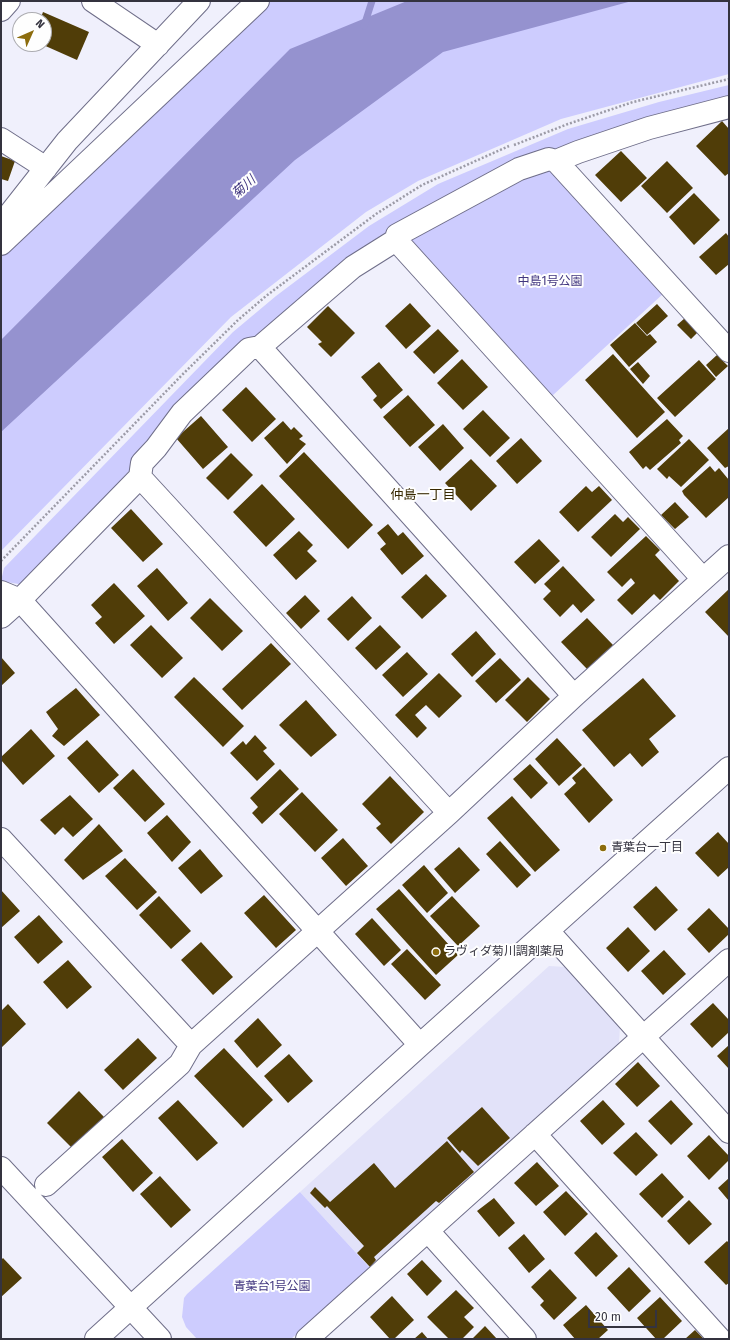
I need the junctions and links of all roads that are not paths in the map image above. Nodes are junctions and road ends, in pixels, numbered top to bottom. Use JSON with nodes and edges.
{"nodes":[{"id":1,"x":9,"y":1,"type":"edge"},
{"id":2,"x":94,"y":1,"type":"edge"},
{"id":3,"x":199,"y":1,"type":"edge"},
{"id":4,"x":258,"y":1,"type":"edge"},
{"id":5,"x":1,"y":10,"type":"edge"},
{"id":6,"x":158,"y":45,"type":"junction"},
{"id":7,"x":729,"y":107,"type":"edge"},
{"id":8,"x":1,"y":139,"type":"edge"},
{"id":9,"x":556,"y":161,"type":"junction"},
{"id":10,"x":46,"y":168,"type":"junction"},
{"id":11,"x":1,"y":225,"type":"edge"},
{"id":12,"x":396,"y":240,"type":"junction"},
{"id":13,"x":1,"y":244,"type":"edge"},
{"id":14,"x":260,"y":347,"type":"junction"},
{"id":15,"x":729,"y":351,"type":"edge"},
{"id":16,"x":140,"y":477,"type":"junction"},
{"id":17,"x":729,"y":556,"type":"edge"},
{"id":18,"x":703,"y":579,"type":"junction"},
{"id":19,"x":11,"y":596,"type":"edge"},
{"id":20,"x":1,"y":617,"type":"edge"},
{"id":21,"x":574,"y":696,"type":"junction"},
{"id":22,"x":729,"y":768,"type":"edge"},
{"id":23,"x":449,"y":813,"type":"junction"},
{"id":24,"x":1,"y":839,"type":"edge"},
{"id":25,"x":548,"y":931,"type":"junction"},
{"id":26,"x":318,"y":932,"type":"junction"},
{"id":27,"x":729,"y":960,"type":"edge"},
{"id":28,"x":643,"y":1037,"type":"junction"},
{"id":29,"x":420,"y":1044,"type":"junction"},
{"id":30,"x":191,"y":1045,"type":"junction"},
{"id":31,"x":729,"y":1132,"type":"edge"},
{"id":32,"x":535,"y":1134,"type":"junction"},
{"id":33,"x":1,"y":1168,"type":"edge"},
{"id":34,"x":46,"y":1185,"type":"dead end"},
{"id":35,"x":428,"y":1231,"type":"junction"},
{"id":36,"x":131,"y":1308,"type":"junction"},
{"id":37,"x":316,"y":1336,"type":"edge"},
{"id":38,"x":96,"y":1339,"type":"edge"},
{"id":39,"x":160,"y":1339,"type":"edge"},
{"id":40,"x":525,"y":1339,"type":"edge"},
{"id":41,"x":720,"y":1339,"type":"edge"}],
"edges":[{"from":1,"to":5,"type":"street"},
{"from":2,"to":6,"type":"street"},
{"from":3,"to":6,"type":"street"},
{"from":4,"to":13,"type":"street"},
{"from":6,"to":10,"type":"street"},
{"from":7,"to":9,"type":"street"},
{"from":8,"to":10,"type":"street"},
{"from":9,"to":12,"type":"street"},
{"from":9,"to":15,"type":"street"},
{"from":10,"to":11,"type":"street"},
{"from":12,"to":14,"type":"street"},
{"from":12,"to":18,"type":"street"},
{"from":14,"to":16,"type":"street"},
{"from":14,"to":21,"type":"street"},
{"from":16,"to":19,"type":"street"},
{"from":16,"to":23,"type":"street"},
{"from":17,"to":18,"type":"street"},
{"from":18,"to":21,"type":"street"},
{"from":19,"to":20,"type":"street"},
{"from":19,"to":26,"type":"street"},
{"from":21,"to":23,"type":"street"},
{"from":22,"to":25,"type":"street"},
{"from":23,"to":26,"type":"street"},
{"from":24,"to":30,"type":"street"},
{"from":25,"to":28,"type":"street"},
{"from":25,"to":29,"type":"street"},
{"from":26,"to":29,"type":"street"},
{"from":26,"to":30,"type":"street"},
{"from":27,"to":28,"type":"street"},
{"from":28,"to":31,"type":"street"},
{"from":28,"to":32,"type":"street"},
{"from":29,"to":36,"type":"street"},
{"from":30,"to":34,"type":"street"},
{"from":32,"to":35,"type":"street"},
{"from":32,"to":41,"type":"street"},
{"from":33,"to":36,"type":"street"},
{"from":35,"to":37,"type":"street"},
{"from":35,"to":40,"type":"street"},
{"from":36,"to":38,"type":"street"},
{"from":36,"to":39,"type":"street"}]}
